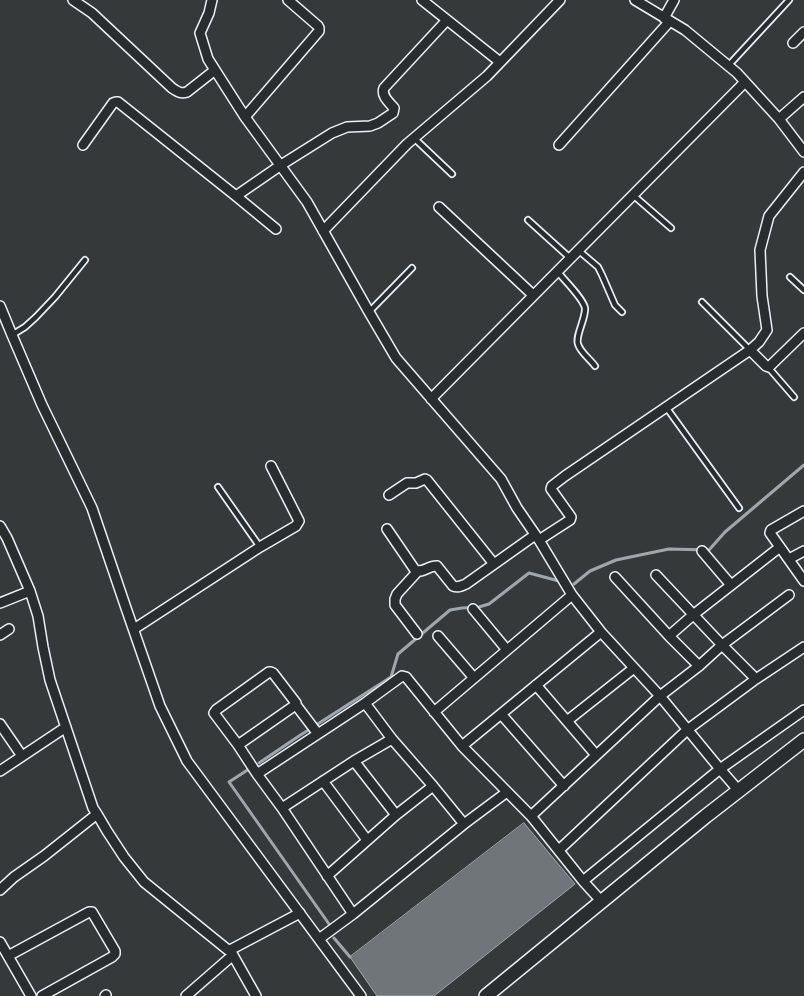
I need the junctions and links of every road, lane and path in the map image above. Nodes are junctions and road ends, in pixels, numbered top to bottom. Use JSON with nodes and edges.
{"nodes":[{"id":1,"x":73,"y":0,"type":"edge"},
{"id":2,"x":213,"y":0,"type":"edge"},
{"id":3,"x":288,"y":0,"type":"edge"},
{"id":4,"x":422,"y":0,"type":"edge"},
{"id":5,"x":560,"y":0,"type":"edge"},
{"id":6,"x":635,"y":0,"type":"edge"},
{"id":7,"x":674,"y":0,"type":"edge"},
{"id":8,"x":789,"y":0,"type":"edge"},
{"id":9,"x":667,"y":19,"type":"junction"},
{"id":10,"x":447,"y":20,"type":"junction"},
{"id":11,"x":804,"y":32,"type":"edge"},
{"id":12,"x":794,"y":43,"type":"dead end"},
{"id":13,"x":500,"y":62,"type":"junction"},
{"id":14,"x":728,"y":66,"type":"junction"},
{"id":15,"x":215,"y":70,"type":"junction"},
{"id":16,"x":745,"y":82,"type":"junction"},
{"id":17,"x":804,"y":97,"type":"edge"},
{"id":18,"x":245,"y":117,"type":"junction"},
{"id":19,"x":780,"y":119,"type":"junction"},
{"id":20,"x":414,"y":138,"type":"junction"},
{"id":21,"x":83,"y":145,"type":"dead end"},
{"id":22,"x":559,"y":145,"type":"dead end"},
{"id":23,"x":804,"y":152,"type":"edge"},
{"id":24,"x":281,"y":165,"type":"junction"},
{"id":25,"x":804,"y":172,"type":"edge"},
{"id":26,"x":452,"y":174,"type":"dead end"},
{"id":27,"x":633,"y":195,"type":"junction"},
{"id":28,"x":236,"y":196,"type":"junction"},
{"id":29,"x":439,"y":207,"type":"dead end"},
{"id":30,"x":528,"y":220,"type":"dead end"},
{"id":31,"x":671,"y":228,"type":"dead end"},
{"id":32,"x":276,"y":230,"type":"dead end"},
{"id":33,"x":323,"y":230,"type":"junction"},
{"id":34,"x":578,"y":250,"type":"junction"},
{"id":35,"x":570,"y":258,"type":"junction"},
{"id":36,"x":85,"y":260,"type":"dead end"},
{"id":37,"x":412,"y":268,"type":"dead end"},
{"id":38,"x":557,"y":271,"type":"junction"},
{"id":39,"x":790,"y":277,"type":"dead end"},
{"id":40,"x":804,"y":290,"type":"edge"},
{"id":41,"x":533,"y":295,"type":"junction"},
{"id":42,"x":702,"y":302,"type":"dead end"},
{"id":43,"x":0,"y":306,"type":"edge"},
{"id":44,"x":369,"y":312,"type":"junction"},
{"id":45,"x":622,"y":312,"type":"dead end"},
{"id":46,"x":804,"y":333,"type":"edge"},
{"id":47,"x":12,"y":335,"type":"junction"},
{"id":48,"x":750,"y":350,"type":"junction"},
{"id":49,"x":595,"y":366,"type":"dead end"},
{"id":50,"x":768,"y":367,"type":"junction"},
{"id":51,"x":794,"y":397,"type":"dead end"},
{"id":52,"x":431,"y":399,"type":"junction"},
{"id":53,"x":666,"y":407,"type":"junction"},
{"id":54,"x":271,"y":466,"type":"dead end"},
{"id":55,"x":218,"y":487,"type":"dead end"},
{"id":56,"x":389,"y":496,"type":"dead end"},
{"id":57,"x":739,"y":508,"type":"dead end"},
{"id":58,"x":804,"y":511,"type":"edge"},
{"id":59,"x":0,"y":526,"type":"edge"},
{"id":60,"x":386,"y":529,"type":"dead end"},
{"id":61,"x":537,"y":538,"type":"junction"},
{"id":62,"x":260,"y":547,"type":"junction"},
{"id":63,"x":780,"y":547,"type":"junction"},
{"id":64,"x":702,"y":551,"type":"dead end"},
{"id":65,"x":804,"y":551,"type":"edge"},
{"id":66,"x":789,"y":560,"type":"junction"},
{"id":67,"x":494,"y":564,"type":"junction"},
{"id":68,"x":418,"y":571,"type":"junction"},
{"id":69,"x":656,"y":575,"type":"dead end"},
{"id":70,"x":615,"y":577,"type":"dead end"},
{"id":71,"x":804,"y":581,"type":"edge"},
{"id":72,"x":732,"y":585,"type":"junction"},
{"id":73,"x":30,"y":591,"type":"junction"},
{"id":74,"x":572,"y":595,"type":"junction"},
{"id":75,"x":789,"y":595,"type":"dead end"},
{"id":76,"x":0,"y":603,"type":"edge"},
{"id":77,"x":473,"y":609,"type":"dead end"},
{"id":78,"x":693,"y":615,"type":"junction"},
{"id":79,"x":9,"y":630,"type":"dead end"},
{"id":80,"x":134,"y":630,"type":"junction"},
{"id":81,"x":601,"y":632,"type":"junction"},
{"id":82,"x":417,"y":634,"type":"dead end"},
{"id":83,"x":0,"y":635,"type":"edge"},
{"id":84,"x":438,"y":636,"type":"dead end"},
{"id":85,"x":668,"y":636,"type":"junction"},
{"id":86,"x":722,"y":645,"type":"junction"},
{"id":87,"x":804,"y":647,"type":"edge"},
{"id":88,"x":507,"y":650,"type":"junction"},
{"id":89,"x":699,"y":666,"type":"junction"},
{"id":90,"x":634,"y":668,"type":"junction"},
{"id":91,"x":474,"y":678,"type":"junction"},
{"id":92,"x":756,"y":679,"type":"junction"},
{"id":93,"x":536,"y":685,"type":"junction"},
{"id":94,"x":660,"y":696,"type":"junction"},
{"id":95,"x":365,"y":703,"type":"junction"},
{"id":96,"x":296,"y":705,"type":"junction"},
{"id":97,"x":804,"y":710,"type":"edge"},
{"id":98,"x":434,"y":712,"type":"junction"},
{"id":99,"x":501,"y":714,"type":"junction"},
{"id":100,"x":567,"y":721,"type":"junction"},
{"id":101,"x":0,"y":724,"type":"edge"},
{"id":102,"x":66,"y":727,"type":"junction"},
{"id":103,"x":314,"y":730,"type":"junction"},
{"id":104,"x":687,"y":730,"type":"junction"},
{"id":105,"x":392,"y":739,"type":"junction"},
{"id":106,"x":804,"y":740,"type":"edge"},
{"id":107,"x":238,"y":745,"type":"junction"},
{"id":108,"x":462,"y":746,"type":"junction"},
{"id":109,"x":596,"y":755,"type":"junction"},
{"id":110,"x":22,"y":756,"type":"junction"},
{"id":111,"x":354,"y":761,"type":"junction"},
{"id":112,"x":720,"y":769,"type":"junction"},
{"id":113,"x":0,"y":771,"type":"edge"},
{"id":114,"x":257,"y":774,"type":"junction"},
{"id":115,"x":323,"y":781,"type":"junction"},
{"id":116,"x":433,"y":786,"type":"junction"},
{"id":117,"x":564,"y":786,"type":"junction"},
{"id":118,"x":739,"y":790,"type":"junction"},
{"id":119,"x":507,"y":792,"type":"junction"},
{"id":120,"x":282,"y":808,"type":"junction"},
{"id":121,"x":97,"y":814,"type":"junction"},
{"id":122,"x":396,"y":815,"type":"junction"},
{"id":123,"x":531,"y":816,"type":"junction"},
{"id":124,"x":464,"y":824,"type":"junction"},
{"id":125,"x":367,"y":840,"type":"junction"},
{"id":126,"x":558,"y":850,"type":"junction"},
{"id":127,"x":327,"y":876,"type":"junction"},
{"id":128,"x":583,"y":881,"type":"junction"},
{"id":129,"x":0,"y":890,"type":"edge"},
{"id":130,"x":602,"y":902,"type":"junction"},
{"id":131,"x":300,"y":913,"type":"junction"},
{"id":132,"x":353,"y":914,"type":"junction"},
{"id":133,"x":319,"y":939,"type":"junction"},
{"id":134,"x":0,"y":942,"type":"edge"},
{"id":135,"x":231,"y":953,"type":"junction"},
{"id":136,"x":8,"y":956,"type":"junction"},
{"id":137,"x":31,"y":996,"type":"edge"},
{"id":138,"x":42,"y":996,"type":"edge"},
{"id":139,"x":186,"y":996,"type":"edge"},
{"id":140,"x":256,"y":996,"type":"edge"},
{"id":141,"x":361,"y":996,"type":"edge"},
{"id":142,"x":486,"y":996,"type":"edge"}],
"edges":[{"from":1,"to":15,"type":"street"},
{"from":2,"to":15,"type":"street"},
{"from":3,"to":18,"type":"street"},
{"from":4,"to":10,"type":"street"},
{"from":5,"to":13,"type":"street"},
{"from":6,"to":9,"type":"street"},
{"from":7,"to":9,"type":"street"},
{"from":8,"to":14,"type":"lane"},
{"from":9,"to":14,"type":"street"},
{"from":9,"to":22,"type":"street"},
{"from":10,"to":13,"type":"street"},
{"from":10,"to":24,"type":"street"},
{"from":11,"to":12,"type":"street"},
{"from":13,"to":20,"type":"street"},
{"from":14,"to":16,"type":"street"},
{"from":15,"to":18,"type":"street"},
{"from":16,"to":19,"type":"street"},
{"from":16,"to":27,"type":"street"},
{"from":17,"to":19,"type":"street"},
{"from":18,"to":24,"type":"street"},
{"from":19,"to":23,"type":"street"},
{"from":20,"to":26,"type":"lane"},
{"from":20,"to":33,"type":"street"},
{"from":21,"to":28,"type":"street"},
{"from":24,"to":28,"type":"street"},
{"from":24,"to":33,"type":"street"},
{"from":25,"to":48,"type":"street"},
{"from":27,"to":31,"type":"lane"},
{"from":27,"to":34,"type":"street"},
{"from":28,"to":32,"type":"street"},
{"from":29,"to":41,"type":"street"},
{"from":30,"to":35,"type":"lane"},
{"from":33,"to":44,"type":"street"},
{"from":34,"to":35,"type":"street"},
{"from":34,"to":45,"type":"lane"},
{"from":35,"to":38,"type":"street"},
{"from":36,"to":47,"type":"lane"},
{"from":37,"to":44,"type":"lane"},
{"from":38,"to":41,"type":"street"},
{"from":38,"to":49,"type":"lane"},
{"from":39,"to":40,"type":"lane"},
{"from":41,"to":52,"type":"street"},
{"from":42,"to":48,"type":"lane"},
{"from":43,"to":47,"type":"street"},
{"from":44,"to":52,"type":"street"},
{"from":46,"to":50,"type":"street"},
{"from":47,"to":80,"type":"street"},
{"from":48,"to":50,"type":"street"},
{"from":48,"to":53,"type":"street"},
{"from":50,"to":51,"type":"lane"},
{"from":52,"to":61,"type":"street"},
{"from":53,"to":57,"type":"lane"},
{"from":53,"to":61,"type":"street"},
{"from":54,"to":62,"type":"street"},
{"from":55,"to":62,"type":"lane"},
{"from":56,"to":67,"type":"street"},
{"from":58,"to":63,"type":"street"},
{"from":59,"to":73,"type":"street"},
{"from":60,"to":68,"type":"street"},
{"from":61,"to":67,"type":"street"},
{"from":61,"to":74,"type":"street"},
{"from":62,"to":80,"type":"street"},
{"from":63,"to":66,"type":"street"},
{"from":63,"to":72,"type":"street"},
{"from":64,"to":72,"type":"street"},
{"from":65,"to":66,"type":"street"},
{"from":66,"to":71,"type":"street"},
{"from":67,"to":68,"type":"street"},
{"from":68,"to":82,"type":"street"},
{"from":69,"to":78,"type":"street"},
{"from":70,"to":85,"type":"street"},
{"from":72,"to":78,"type":"street"},
{"from":73,"to":76,"type":"street"},
{"from":73,"to":102,"type":"street"},
{"from":74,"to":81,"type":"street"},
{"from":74,"to":88,"type":"street"},
{"from":75,"to":86,"type":"street"},
{"from":77,"to":88,"type":"street"},
{"from":78,"to":85,"type":"street"},
{"from":78,"to":86,"type":"street"},
{"from":79,"to":83,"type":"street"},
{"from":80,"to":131,"type":"street"},
{"from":81,"to":90,"type":"street"},
{"from":81,"to":93,"type":"street"},
{"from":84,"to":91,"type":"street"},
{"from":85,"to":89,"type":"street"},
{"from":86,"to":89,"type":"street"},
{"from":86,"to":92,"type":"street"},
{"from":87,"to":92,"type":"street"},
{"from":88,"to":91,"type":"street"},
{"from":89,"to":94,"type":"street"},
{"from":90,"to":94,"type":"street"},
{"from":90,"to":100,"type":"street"},
{"from":91,"to":98,"type":"street"},
{"from":92,"to":104,"type":"street"},
{"from":93,"to":99,"type":"street"},
{"from":93,"to":100,"type":"street"},
{"from":94,"to":104,"type":"street"},
{"from":94,"to":109,"type":"street"},
{"from":95,"to":98,"type":"street"},
{"from":95,"to":103,"type":"street"},
{"from":95,"to":105,"type":"street"},
{"from":96,"to":103,"type":"street"},
{"from":96,"to":107,"type":"street"},
{"from":96,"to":107,"type":"street"},
{"from":97,"to":112,"type":"street"},
{"from":98,"to":108,"type":"street"},
{"from":99,"to":108,"type":"street"},
{"from":99,"to":117,"type":"street"},
{"from":100,"to":109,"type":"street"},
{"from":101,"to":110,"type":"street"},
{"from":102,"to":110,"type":"street"},
{"from":102,"to":121,"type":"street"},
{"from":103,"to":114,"type":"street"},
{"from":104,"to":112,"type":"street"},
{"from":104,"to":126,"type":"street"},
{"from":105,"to":111,"type":"street"},
{"from":105,"to":116,"type":"street"},
{"from":106,"to":118,"type":"main road"},
{"from":107,"to":114,"type":"street"},
{"from":108,"to":119,"type":"street"},
{"from":109,"to":117,"type":"street"},
{"from":110,"to":113,"type":"street"},
{"from":111,"to":115,"type":"street"},
{"from":111,"to":122,"type":"street"},
{"from":112,"to":118,"type":"street"},
{"from":112,"to":128,"type":"street"},
{"from":114,"to":120,"type":"street"},
{"from":115,"to":120,"type":"street"},
{"from":115,"to":125,"type":"street"},
{"from":116,"to":122,"type":"street"},
{"from":116,"to":124,"type":"street"},
{"from":117,"to":123,"type":"street"},
{"from":118,"to":130,"type":"main road"},
{"from":119,"to":123,"type":"street"},
{"from":119,"to":124,"type":"street"},
{"from":120,"to":127,"type":"street"},
{"from":121,"to":129,"type":"street"},
{"from":121,"to":135,"type":"street"},
{"from":122,"to":125,"type":"street"},
{"from":123,"to":126,"type":"street"},
{"from":124,"to":132,"type":"street"},
{"from":125,"to":127,"type":"street"},
{"from":126,"to":128,"type":"street"},
{"from":127,"to":132,"type":"street"},
{"from":128,"to":130,"type":"street"},
{"from":130,"to":142,"type":"main road"},
{"from":131,"to":133,"type":"street"},
{"from":131,"to":135,"type":"street"},
{"from":132,"to":133,"type":"street"},
{"from":133,"to":141,"type":"street"},
{"from":134,"to":136,"type":"street"},
{"from":135,"to":139,"type":"street"},
{"from":135,"to":140,"type":"street"},
{"from":136,"to":137,"type":"street"},
{"from":136,"to":138,"type":"street"}]}
